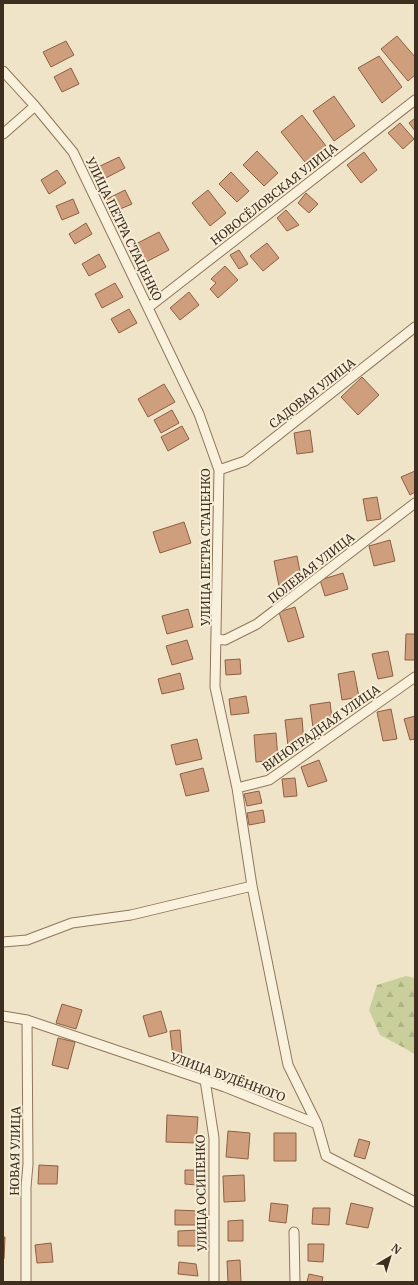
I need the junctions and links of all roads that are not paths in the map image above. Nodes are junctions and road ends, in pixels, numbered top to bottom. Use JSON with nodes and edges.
{"nodes":[{"id":1,"x":3,"y":71,"type":"edge"},
{"id":2,"x":415,"y":100,"type":"edge"},
{"id":3,"x":35,"y":106,"type":"junction"},
{"id":4,"x":3,"y":134,"type":"edge"},
{"id":5,"x":149,"y":307,"type":"junction"},
{"id":6,"x":415,"y":327,"type":"edge"},
{"id":7,"x":219,"y":470,"type":"junction"},
{"id":8,"x":415,"y":503,"type":"edge"},
{"id":9,"x":216,"y":639,"type":"junction"},
{"id":10,"x":415,"y":677,"type":"edge"},
{"id":11,"x":237,"y":788,"type":"junction"},
{"id":12,"x":252,"y":886,"type":"junction"},
{"id":13,"x":3,"y":942,"type":"edge"},
{"id":14,"x":3,"y":1016,"type":"edge"},
{"id":15,"x":27,"y":1020,"type":"junction"},
{"id":16,"x":205,"y":1080,"type":"junction"},
{"id":17,"x":317,"y":1124,"type":"junction"},
{"id":18,"x":415,"y":1202,"type":"edge"},
{"id":19,"x":294,"y":1232,"type":"dead end"},
{"id":20,"x":26,"y":1282,"type":"edge"},
{"id":21,"x":214,"y":1282,"type":"edge"},
{"id":22,"x":295,"y":1282,"type":"edge"}],
"edges":[{"from":1,"to":3,"type":"street","name":"УЛИЦА ПЕТРА СТАЦЕНКО"},
{"from":2,"to":5,"type":"street","name":"НОВОСЁЛОВСКАЯ УЛИЦА"},
{"from":3,"to":4,"type":"street"},
{"from":3,"to":5,"type":"street","name":"УЛИЦА ПЕТРА СТАЦЕНКО"},
{"from":5,"to":7,"type":"street","name":"УЛИЦА ПЕТРА СТАЦЕНКО"},
{"from":6,"to":7,"type":"street","name":"САДОВАЯ УЛИЦА"},
{"from":7,"to":9,"type":"street","name":"УЛИЦА ПЕТРА СТАЦЕНКО"},
{"from":8,"to":9,"type":"street","name":"ПОЛЕВАЯ УЛИЦА"},
{"from":9,"to":11,"type":"street","name":"УЛИЦА ПЕТРА СТАЦЕНКО"},
{"from":10,"to":11,"type":"street","name":"ВИНОГРАДНАЯ УЛИЦА"},
{"from":11,"to":12,"type":"street","name":"УЛИЦА ПЕТРА СТАЦЕНКО"},
{"from":12,"to":13,"type":"street"},
{"from":12,"to":17,"type":"street","name":"УЛИЦА ПЕТРА СТАЦЕНКО"},
{"from":14,"to":15,"type":"street","name":"УЛИЦА БУДЁННОГО"},
{"from":15,"to":16,"type":"street","name":"УЛИЦА БУДЁННОГО"},
{"from":15,"to":20,"type":"street","name":"НОВАЯ УЛИЦА"},
{"from":16,"to":17,"type":"street","name":"УЛИЦА БУДЁННОГО"},
{"from":16,"to":21,"type":"street","name":"УЛИЦА ОСИПЕНКО"},
{"from":17,"to":18,"type":"street"},
{"from":19,"to":22,"type":"street"}]}
